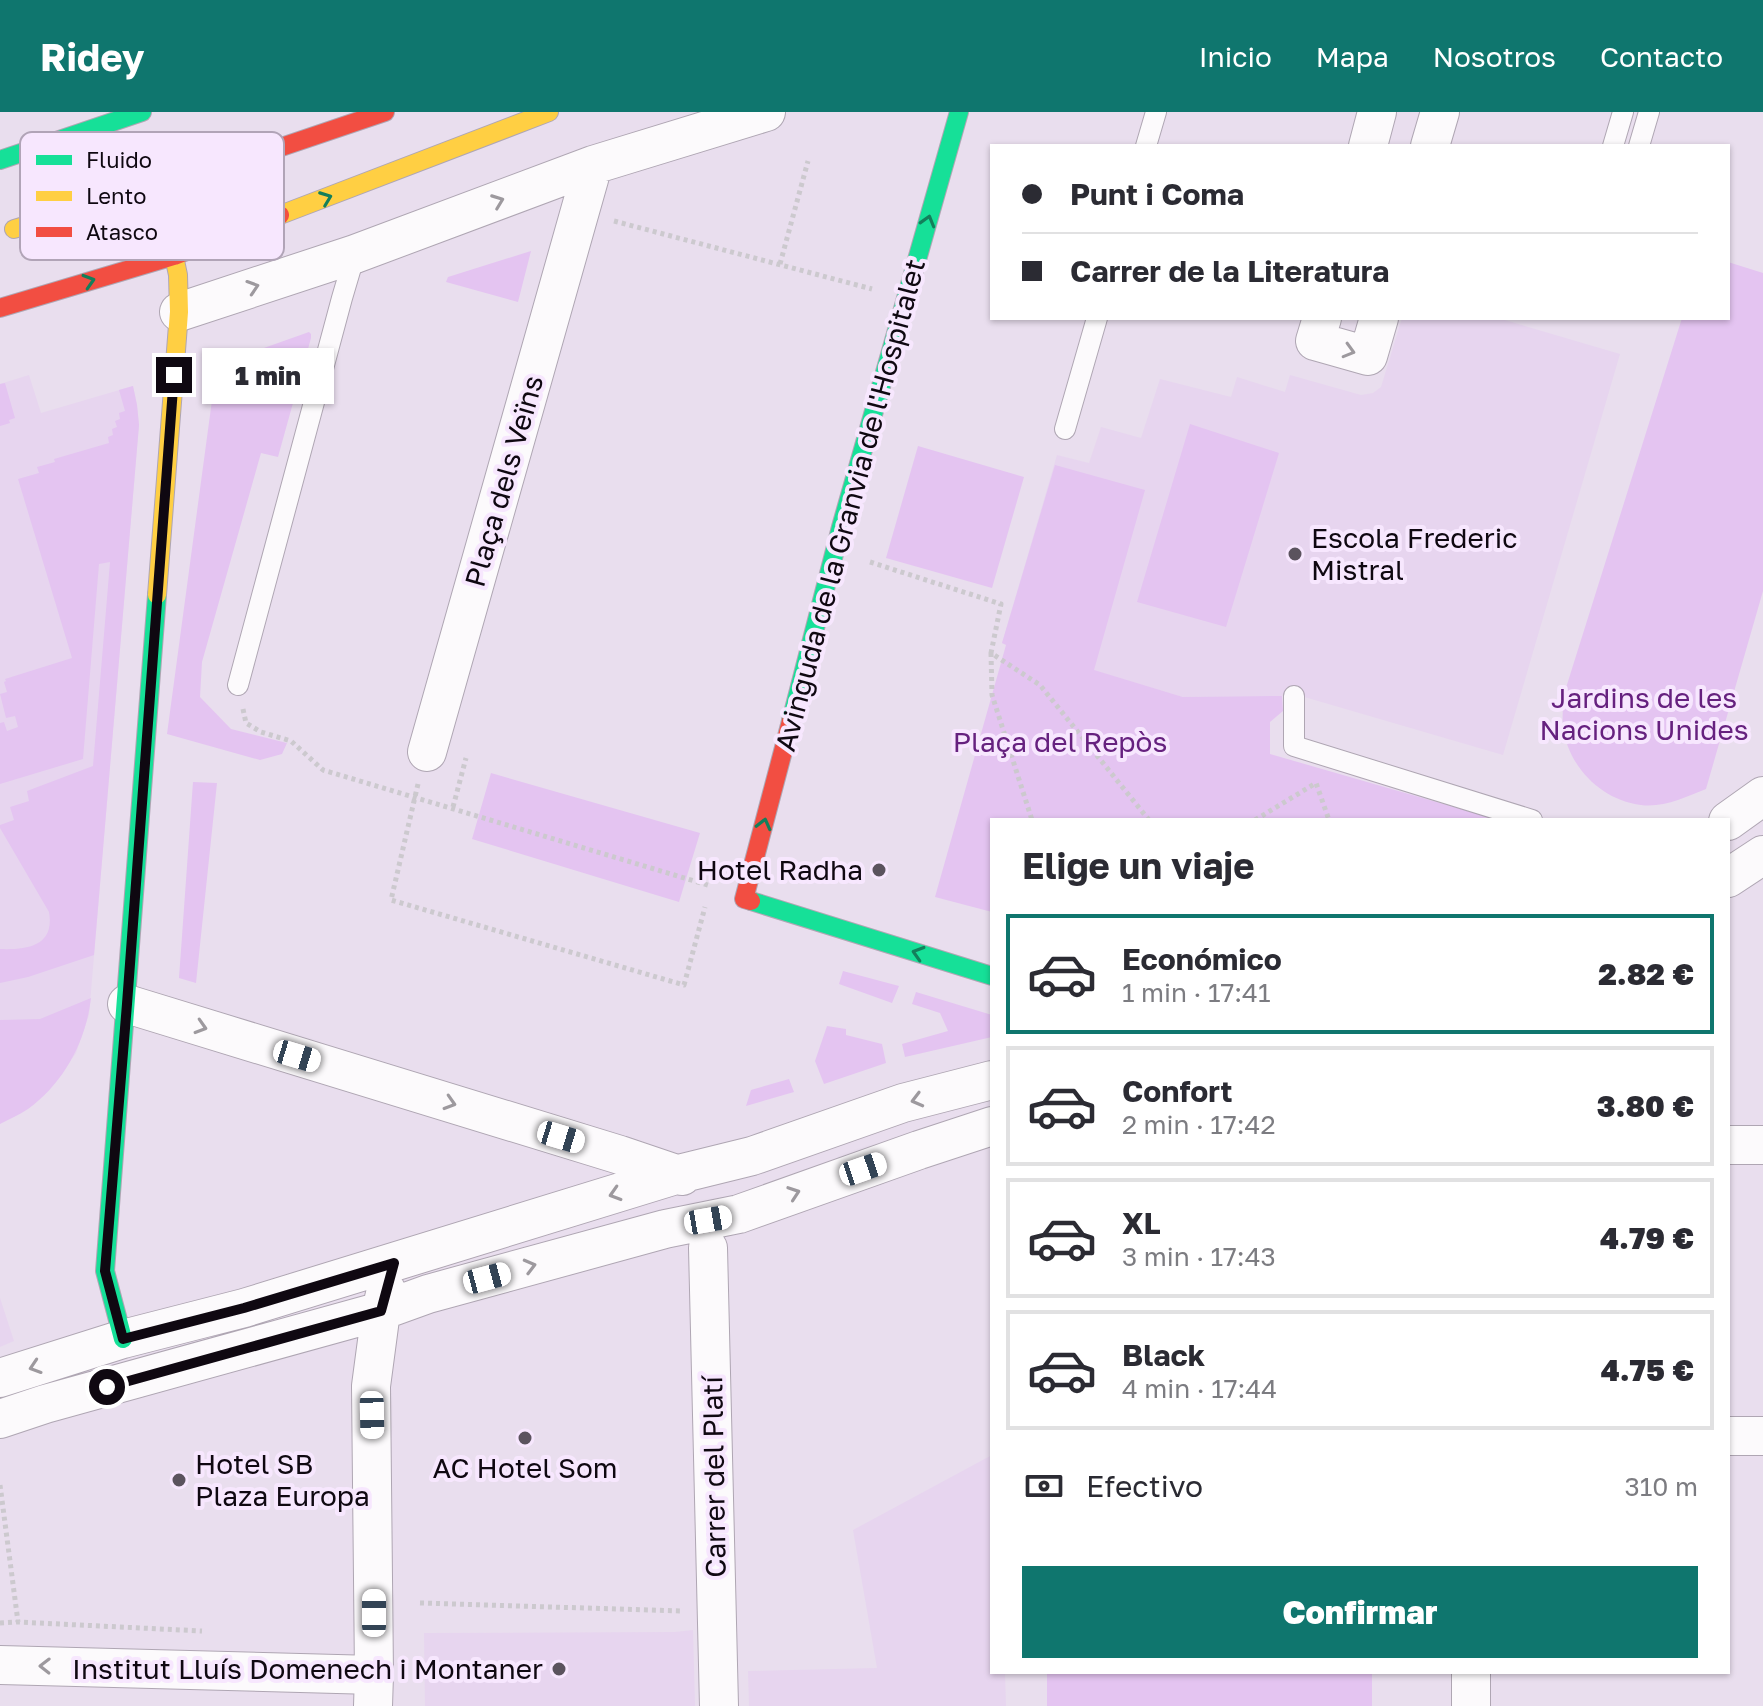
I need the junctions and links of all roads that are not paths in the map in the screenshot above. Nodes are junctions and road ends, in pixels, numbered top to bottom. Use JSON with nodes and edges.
{"nodes":[{"id":1,"x":142,"y":112,"type":"edge"},
{"id":2,"x":385,"y":112,"type":"edge"},
{"id":3,"x":549,"y":112,"type":"edge"},
{"id":4,"x":766,"y":112,"type":"edge"},
{"id":5,"x":959,"y":112,"type":"edge"},
{"id":6,"x":1156,"y":112,"type":"edge"},
{"id":7,"x":1377,"y":112,"type":"edge"},
{"id":8,"x":1440,"y":112,"type":"edge"},
{"id":9,"x":1623,"y":112,"type":"edge"},
{"id":10,"x":1649,"y":112,"type":"edge"},
{"id":11,"x":83,"y":132,"type":"edge"},
{"id":12,"x":1147,"y":144,"type":"edge"},
{"id":13,"x":1369,"y":144,"type":"edge"},
{"id":14,"x":1431,"y":144,"type":"edge"},
{"id":15,"x":1614,"y":144,"type":"edge"},
{"id":16,"x":1640,"y":144,"type":"edge"},
{"id":17,"x":284,"y":146,"type":"edge"},
{"id":18,"x":20,"y":153,"type":"edge"},
{"id":19,"x":0,"y":160,"type":"edge"},
{"id":20,"x":593,"y":165,"type":"junction"},
{"id":21,"x":284,"y":214,"type":"edge"},
{"id":22,"x":20,"y":227,"type":"edge"},
{"id":23,"x":14,"y":229,"type":"dead end"},
{"id":24,"x":355,"y":254,"type":"junction"},
{"id":25,"x":161,"y":260,"type":"edge"},
{"id":26,"x":175,"y":260,"type":"edge"},
{"id":27,"x":0,"y":308,"type":"edge"},
{"id":28,"x":179,"y":312,"type":"junction"},
{"id":29,"x":1096,"y":320,"type":"edge"},
{"id":30,"x":1321,"y":320,"type":"edge"},
{"id":31,"x":1378,"y":320,"type":"edge"},
{"id":32,"x":1065,"y":429,"type":"dead end"},
{"id":33,"x":238,"y":685,"type":"road end"},
{"id":34,"x":1294,"y":696,"type":"dead end"},
{"id":35,"x":427,"y":752,"type":"road end"},
{"id":36,"x":1763,"y":796,"type":"edge"},
{"id":37,"x":1526,"y":818,"type":"edge"},
{"id":38,"x":1730,"y":820,"type":"edge"},
{"id":39,"x":1763,"y":855,"type":"edge"},
{"id":40,"x":1730,"y":877,"type":"edge"},
{"id":41,"x":990,"y":975,"type":"edge"},
{"id":42,"x":127,"y":1004,"type":"junction"},
{"id":43,"x":990,"y":1081,"type":"edge"},
{"id":44,"x":990,"y":1127,"type":"edge"},
{"id":45,"x":1730,"y":1145,"type":"edge"},
{"id":46,"x":1763,"y":1145,"type":"edge"},
{"id":47,"x":679,"y":1174,"type":"junction"},
{"id":48,"x":739,"y":1214,"type":"junction"},
{"id":49,"x":708,"y":1248,"type":"dead end"},
{"id":50,"x":406,"y":1259,"type":"junction"},
{"id":51,"x":381,"y":1311,"type":"junction"},
{"id":52,"x":123,"y":1339,"type":"junction"},
{"id":53,"x":0,"y":1378,"type":"edge"},
{"id":54,"x":45,"y":1404,"type":"junction"},
{"id":55,"x":0,"y":1419,"type":"edge"},
{"id":56,"x":1730,"y":1436,"type":"edge"},
{"id":57,"x":1763,"y":1436,"type":"edge"},
{"id":58,"x":0,"y":1665,"type":"edge"},
{"id":59,"x":1471,"y":1674,"type":"edge"},
{"id":60,"x":374,"y":1690,"type":"edge"},
{"id":61,"x":719,"y":1706,"type":"edge"},
{"id":62,"x":1471,"y":1706,"type":"edge"}],
"edges":[{"from":1,"to":11,"type":"main road"},
{"from":2,"to":17,"type":"main road"},
{"from":21,"to":3,"type":"main road","one_way":true},
{"from":4,"to":20,"type":"street"},
{"from":41,"to":5,"type":"main road","name":"Avinguda de la Granvia de l'Hospitalet","one_way":true},
{"from":6,"to":12,"type":"lane"},
{"from":7,"to":13,"type":"street"},
{"from":8,"to":14,"type":"street"},
{"from":9,"to":15,"type":"lane"},
{"from":10,"to":16,"type":"lane"},
{"from":18,"to":19,"type":"main road"},
{"from":24,"to":20,"type":"street","one_way":true},
{"from":20,"to":35,"type":"street","name":"Plaça dels Veïns"},
{"from":22,"to":23,"type":"main road"},
{"from":28,"to":24,"type":"street","one_way":true},
{"from":24,"to":33,"type":"lane"},
{"from":27,"to":25,"type":"main road","one_way":true},
{"from":26,"to":28,"type":"main road"},
{"from":28,"to":42,"type":"main road"},
{"from":29,"to":32,"type":"lane"},
{"from":30,"to":31,"type":"street","one_way":true},
{"from":34,"to":37,"type":"lane"},
{"from":36,"to":38,"type":"street"},
{"from":39,"to":40,"type":"street"},
{"from":42,"to":47,"type":"street","one_way":true},
{"from":42,"to":52,"type":"main road"},
{"from":43,"to":47,"type":"street","one_way":true},
{"from":48,"to":44,"type":"street","one_way":true},
{"from":45,"to":46,"type":"street"},
{"from":47,"to":48,"type":"street"},
{"from":47,"to":50,"type":"street","one_way":true},
{"from":51,"to":48,"type":"street","one_way":true},
{"from":49,"to":61,"type":"street","name":"Carrer del Platí"},
{"from":50,"to":51,"type":"street"},
{"from":50,"to":52,"type":"street"},
{"from":51,"to":54,"type":"street"},
{"from":51,"to":60,"type":"street"},
{"from":52,"to":53,"type":"street","one_way":true},
{"from":52,"to":54,"type":"street"},
{"from":54,"to":55,"type":"street"},
{"from":56,"to":57,"type":"street"},
{"from":60,"to":58,"type":"street","one_way":true},
{"from":59,"to":62,"type":"street"}]}
